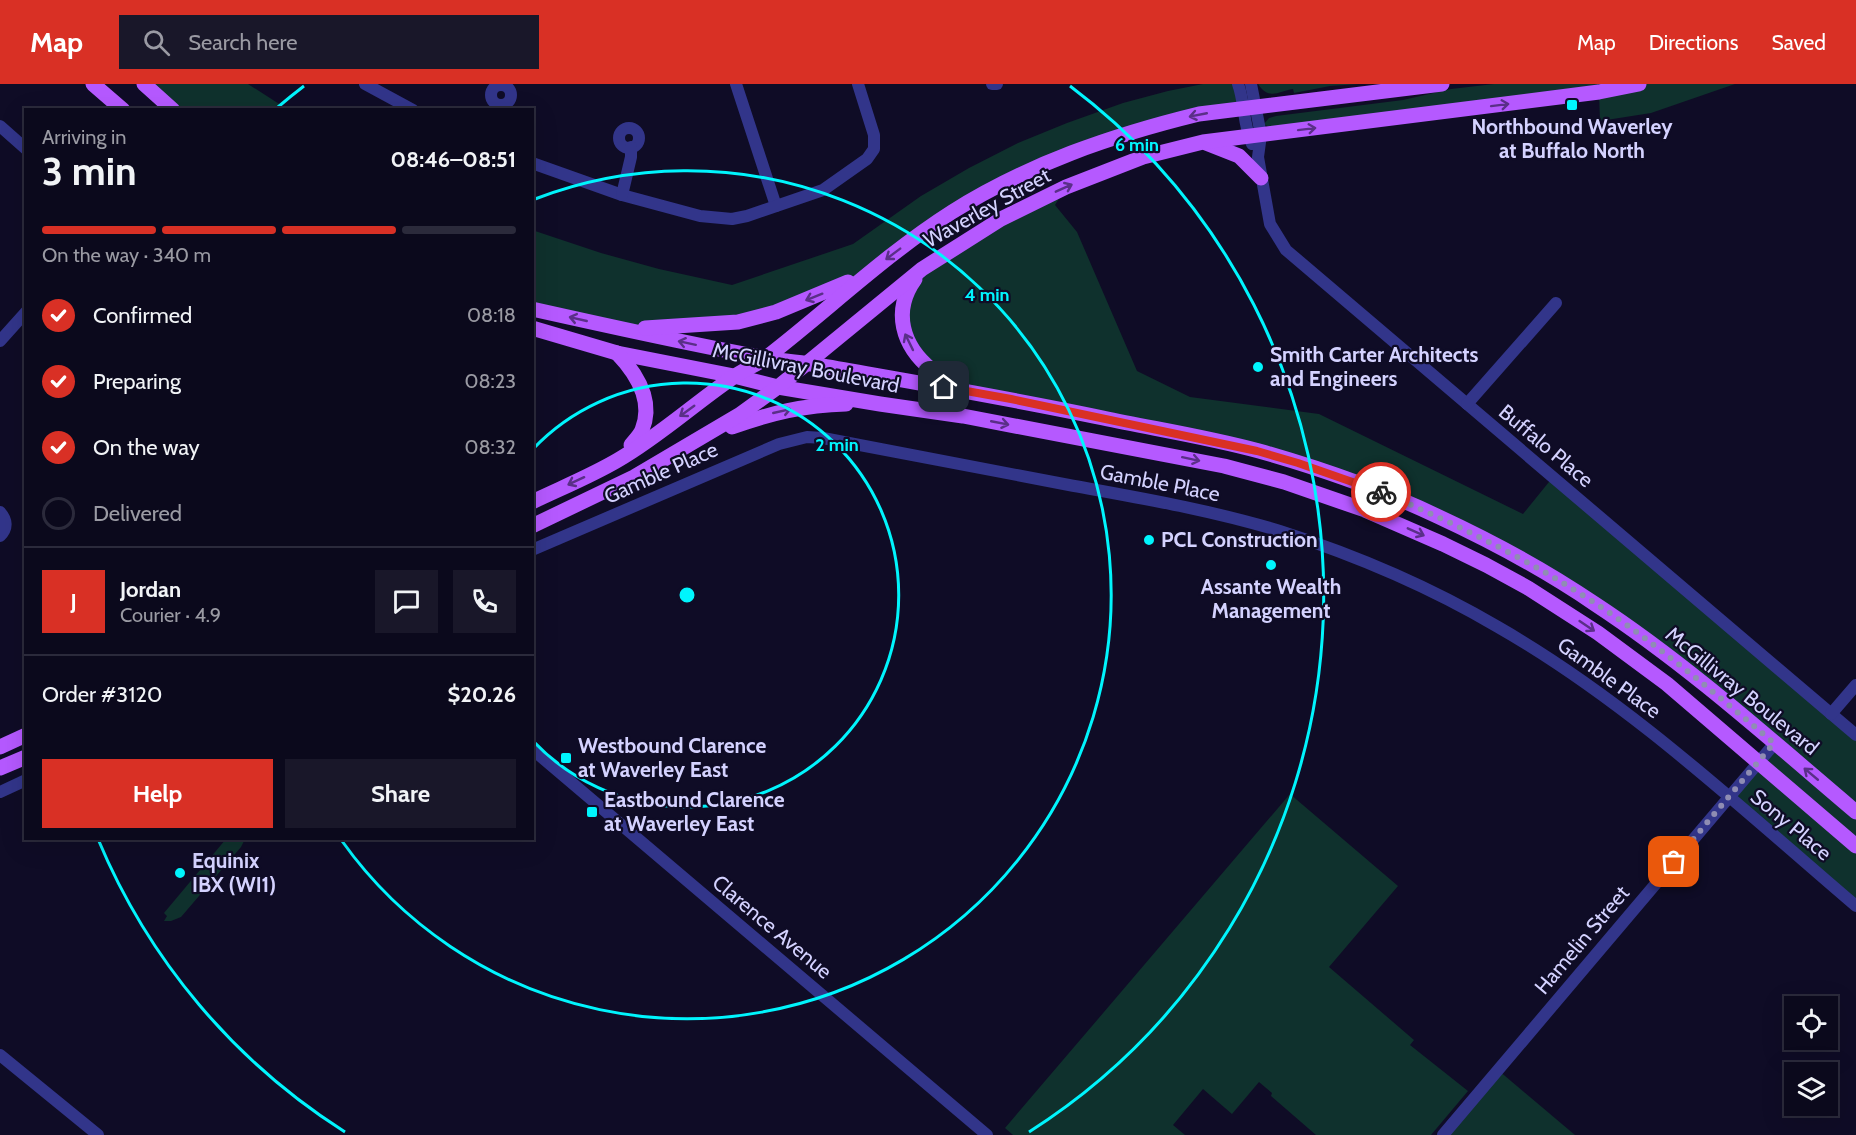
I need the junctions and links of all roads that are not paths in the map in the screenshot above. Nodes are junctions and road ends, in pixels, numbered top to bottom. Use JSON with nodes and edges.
{"nodes":[{"id":1,"x":93,"y":84,"type":"edge"},
{"id":2,"x":144,"y":84,"type":"edge"},
{"id":3,"x":365,"y":84,"type":"edge"},
{"id":4,"x":736,"y":84,"type":"edge"},
{"id":5,"x":858,"y":84,"type":"edge"},
{"id":6,"x":992,"y":84,"type":"edge"},
{"id":7,"x":997,"y":84,"type":"edge"},
{"id":8,"x":1238,"y":84,"type":"edge"},
{"id":9,"x":1251,"y":84,"type":"edge"},
{"id":10,"x":1442,"y":84,"type":"edge"},
{"id":11,"x":1639,"y":84,"type":"edge"},
{"id":12,"x":121,"y":108,"type":"edge"},
{"id":13,"x":171,"y":108,"type":"edge"},
{"id":14,"x":409,"y":108,"type":"edge"},
{"id":15,"x":1250,"y":108,"type":"junction"},
{"id":16,"x":2,"y":133,"type":"edge"},
{"id":17,"x":1255,"y":135,"type":"junction"},
{"id":18,"x":1203,"y":142,"type":"junction"},
{"id":19,"x":631,"y":147,"type":"dead end"},
{"id":20,"x":24,"y":148,"type":"edge"},
{"id":21,"x":534,"y":164,"type":"edge"},
{"id":22,"x":1262,"y":178,"type":"junction"},
{"id":23,"x":622,"y":195,"type":"junction"},
{"id":24,"x":776,"y":206,"type":"junction"},
{"id":25,"x":922,"y":268,"type":"junction"},
{"id":26,"x":867,"y":274,"type":"junction"},
{"id":27,"x":1556,"y":303,"type":"dead end"},
{"id":28,"x":534,"y":309,"type":"edge"},
{"id":29,"x":24,"y":314,"type":"edge"},
{"id":30,"x":534,"y":329,"type":"edge"},
{"id":31,"x":624,"y":330,"type":"junction"},
{"id":32,"x":0,"y":341,"type":"edge"},
{"id":33,"x":618,"y":353,"type":"junction"},
{"id":34,"x":765,"y":358,"type":"junction"},
{"id":35,"x":806,"y":363,"type":"junction"},
{"id":36,"x":734,"y":376,"type":"junction"},
{"id":37,"x":778,"y":387,"type":"junction"},
{"id":38,"x":1011,"y":399,"type":"junction"},
{"id":39,"x":880,"y":404,"type":"junction"},
{"id":40,"x":1467,"y":404,"type":"junction"},
{"id":41,"x":706,"y":436,"type":"junction"},
{"id":42,"x":619,"y":460,"type":"junction"},
{"id":43,"x":534,"y":501,"type":"edge"},
{"id":44,"x":0,"y":512,"type":"edge"},
{"id":45,"x":534,"y":525,"type":"edge"},
{"id":46,"x":0,"y":537,"type":"edge"},
{"id":47,"x":534,"y":549,"type":"edge"},
{"id":48,"x":1856,"y":685,"type":"edge"},
{"id":49,"x":1831,"y":714,"type":"junction"},
{"id":50,"x":1856,"y":735,"type":"edge"},
{"id":51,"x":24,"y":736,"type":"edge"},
{"id":52,"x":1774,"y":743,"type":"junction"},
{"id":53,"x":0,"y":747,"type":"edge"},
{"id":54,"x":534,"y":751,"type":"edge"},
{"id":55,"x":24,"y":758,"type":"edge"},
{"id":56,"x":1757,"y":762,"type":"junction"},
{"id":57,"x":0,"y":768,"type":"edge"},
{"id":58,"x":24,"y":781,"type":"edge"},
{"id":59,"x":0,"y":792,"type":"edge"},
{"id":60,"x":1728,"y":797,"type":"junction"},
{"id":61,"x":1856,"y":812,"type":"edge"},
{"id":62,"x":1856,"y":846,"type":"edge"},
{"id":63,"x":1856,"y":906,"type":"edge"},
{"id":64,"x":0,"y":1054,"type":"edge"},
{"id":65,"x":98,"y":1135,"type":"edge"},
{"id":66,"x":987,"y":1135,"type":"edge"},
{"id":67,"x":1443,"y":1135,"type":"edge"}],
"edges":[{"from":1,"to":12,"type":"main road"},
{"from":2,"to":13,"type":"main road"},
{"from":3,"to":14,"type":"street"},
{"from":4,"to":24,"type":"street"},
{"from":5,"to":24,"type":"street"},
{"from":6,"to":7,"type":"street"},
{"from":8,"to":15,"type":"street"},
{"from":9,"to":15,"type":"street"},
{"from":10,"to":15,"type":"main road","name":"Waverley Street"},
{"from":17,"to":11,"type":"main road","name":"Waverley Street","one_way":true},
{"from":15,"to":17,"type":"street","name":"Buffalo Place"},
{"from":15,"to":26,"type":"main road","name":"Waverley Street","one_way":true},
{"from":16,"to":20,"type":"street"},
{"from":17,"to":18,"type":"main road","name":"Waverley Street"},
{"from":17,"to":22,"type":"street","name":"Buffalo Place"},
{"from":18,"to":22,"type":"main road"},
{"from":25,"to":18,"type":"main road","name":"Waverley Street","one_way":true},
{"from":19,"to":23,"type":"street"},
{"from":21,"to":23,"type":"street"},
{"from":22,"to":40,"type":"street","name":"Buffalo Place"},
{"from":23,"to":24,"type":"street"},
{"from":25,"to":35,"type":"main road","name":"Waverley Street"},
{"from":38,"to":25,"type":"main road","one_way":true},
{"from":26,"to":31,"type":"main road","one_way":true},
{"from":26,"to":34,"type":"main road","name":"Waverley Street"},
{"from":27,"to":40,"type":"street"},
{"from":31,"to":28,"type":"main road","name":"McGillivray Boulevard","one_way":true},
{"from":29,"to":32,"type":"street"},
{"from":30,"to":33,"type":"main road","name":"McGillivray Boulevard"},
{"from":34,"to":31,"type":"main road","name":"McGillivray Boulevard","one_way":true},
{"from":33,"to":36,"type":"main road","name":"McGillivray Boulevard"},
{"from":33,"to":42,"type":"main road"},
{"from":34,"to":35,"type":"main road","name":"McGillivray Boulevard"},
{"from":34,"to":36,"type":"main road","name":"Waverley Street"},
{"from":35,"to":37,"type":"main road","name":"Waverley Street"},
{"from":35,"to":38,"type":"main road","name":"McGillivray Boulevard"},
{"from":36,"to":37,"type":"main road","name":"McGillivray Boulevard"},
{"from":36,"to":42,"type":"main road","name":"Waverley Street","one_way":true},
{"from":37,"to":39,"type":"main road","name":"McGillivray Boulevard"},
{"from":37,"to":41,"type":"main road","name":"Waverley Street"},
{"from":38,"to":52,"type":"main road","name":"McGillivray Boulevard"},
{"from":41,"to":39,"type":"main road","one_way":true},
{"from":39,"to":56,"type":"main road","name":"McGillivray Boulevard","one_way":true},
{"from":40,"to":49,"type":"street","name":"Buffalo Place"},
{"from":41,"to":45,"type":"main road","name":"Waverley Street"},
{"from":42,"to":43,"type":"main road","name":"Waverley Street","one_way":true},
{"from":44,"to":46,"type":"street"},
{"from":47,"to":60,"type":"street","name":"Gamble Place"},
{"from":48,"to":49,"type":"street"},
{"from":49,"to":50,"type":"street","name":"Buffalo Place"},
{"from":51,"to":53,"type":"main road"},
{"from":52,"to":56,"type":"street","name":"Hamelin Street"},
{"from":61,"to":52,"type":"main road","name":"McGillivray Boulevard","one_way":true},
{"from":54,"to":66,"type":"street","name":"Clarence Avenue"},
{"from":55,"to":57,"type":"main road"},
{"from":56,"to":60,"type":"street","name":"Hamelin Street"},
{"from":56,"to":62,"type":"main road","name":"McGillivray Boulevard"},
{"from":58,"to":59,"type":"street"},
{"from":60,"to":63,"type":"street","name":"Sony Place"},
{"from":60,"to":67,"type":"street","name":"Hamelin Street"},
{"from":64,"to":65,"type":"street"}]}
